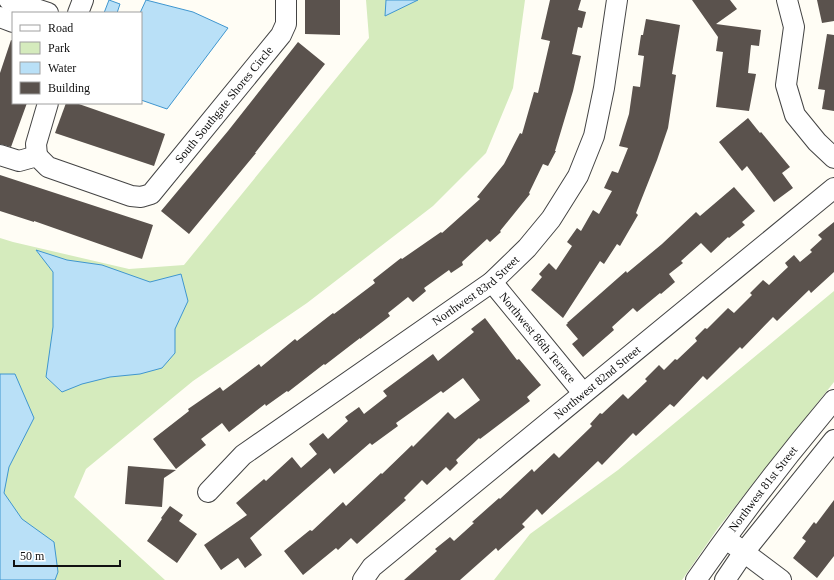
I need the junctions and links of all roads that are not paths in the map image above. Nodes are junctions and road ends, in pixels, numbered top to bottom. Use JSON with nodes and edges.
{"nodes":[{"id":1,"x":9,"y":0,"type":"edge"},
{"id":2,"x":83,"y":0,"type":"edge"},
{"id":3,"x":286,"y":0,"type":"edge"},
{"id":4,"x":617,"y":0,"type":"edge"},
{"id":5,"x":787,"y":0,"type":"edge"},
{"id":6,"x":45,"y":12,"type":"edge"},
{"id":7,"x":78,"y":12,"type":"edge"},
{"id":8,"x":0,"y":17,"type":"edge"},
{"id":9,"x":12,"y":22,"type":"edge"},
{"id":10,"x":48,"y":104,"type":"edge"},
{"id":11,"x":0,"y":155,"type":"edge"},
{"id":12,"x":37,"y":156,"type":"junction"},
{"id":13,"x":834,"y":158,"type":"edge"},
{"id":14,"x":834,"y":188,"type":"edge"},
{"id":15,"x":492,"y":282,"type":"junction"},
{"id":16,"x":583,"y":392,"type":"junction"},
{"id":17,"x":834,"y":400,"type":"edge"},
{"id":18,"x":834,"y":440,"type":"edge"},
{"id":19,"x":208,"y":492,"type":"dead end"},
{"id":20,"x":725,"y":538,"type":"junction"},
{"id":21,"x":744,"y":552,"type":"junction"},
{"id":22,"x":363,"y":580,"type":"edge"},
{"id":23,"x":696,"y":580,"type":"edge"},
{"id":24,"x":725,"y":580,"type":"edge"},
{"id":25,"x":781,"y":580,"type":"edge"}],
"edges":[{"from":1,"to":6,"type":"street"},
{"from":2,"to":7,"type":"street"},
{"from":3,"to":12,"type":"street","name":"South Southgate Shores Circle"},
{"from":4,"to":15,"type":"street","name":"Northwest 83rd Street"},
{"from":5,"to":13,"type":"street"},
{"from":8,"to":9,"type":"street"},
{"from":10,"to":12,"type":"street"},
{"from":11,"to":12,"type":"street"},
{"from":14,"to":16,"type":"street","name":"Northwest 82nd Street"},
{"from":15,"to":16,"type":"street","name":"Northwest 86th Terrace"},
{"from":15,"to":19,"type":"street","name":"Northwest 83rd Street"},
{"from":16,"to":22,"type":"street","name":"Northwest 82nd Street"},
{"from":17,"to":20,"type":"street","name":"Northwest 81st Street"},
{"from":18,"to":21,"type":"street","name":"Northwest 81st Street"},
{"from":20,"to":21,"type":"street"},
{"from":20,"to":23,"type":"street","name":"Northwest 81st Street"},
{"from":21,"to":24,"type":"street","name":"Northwest 81st Street"},
{"from":21,"to":25,"type":"street"}]}
